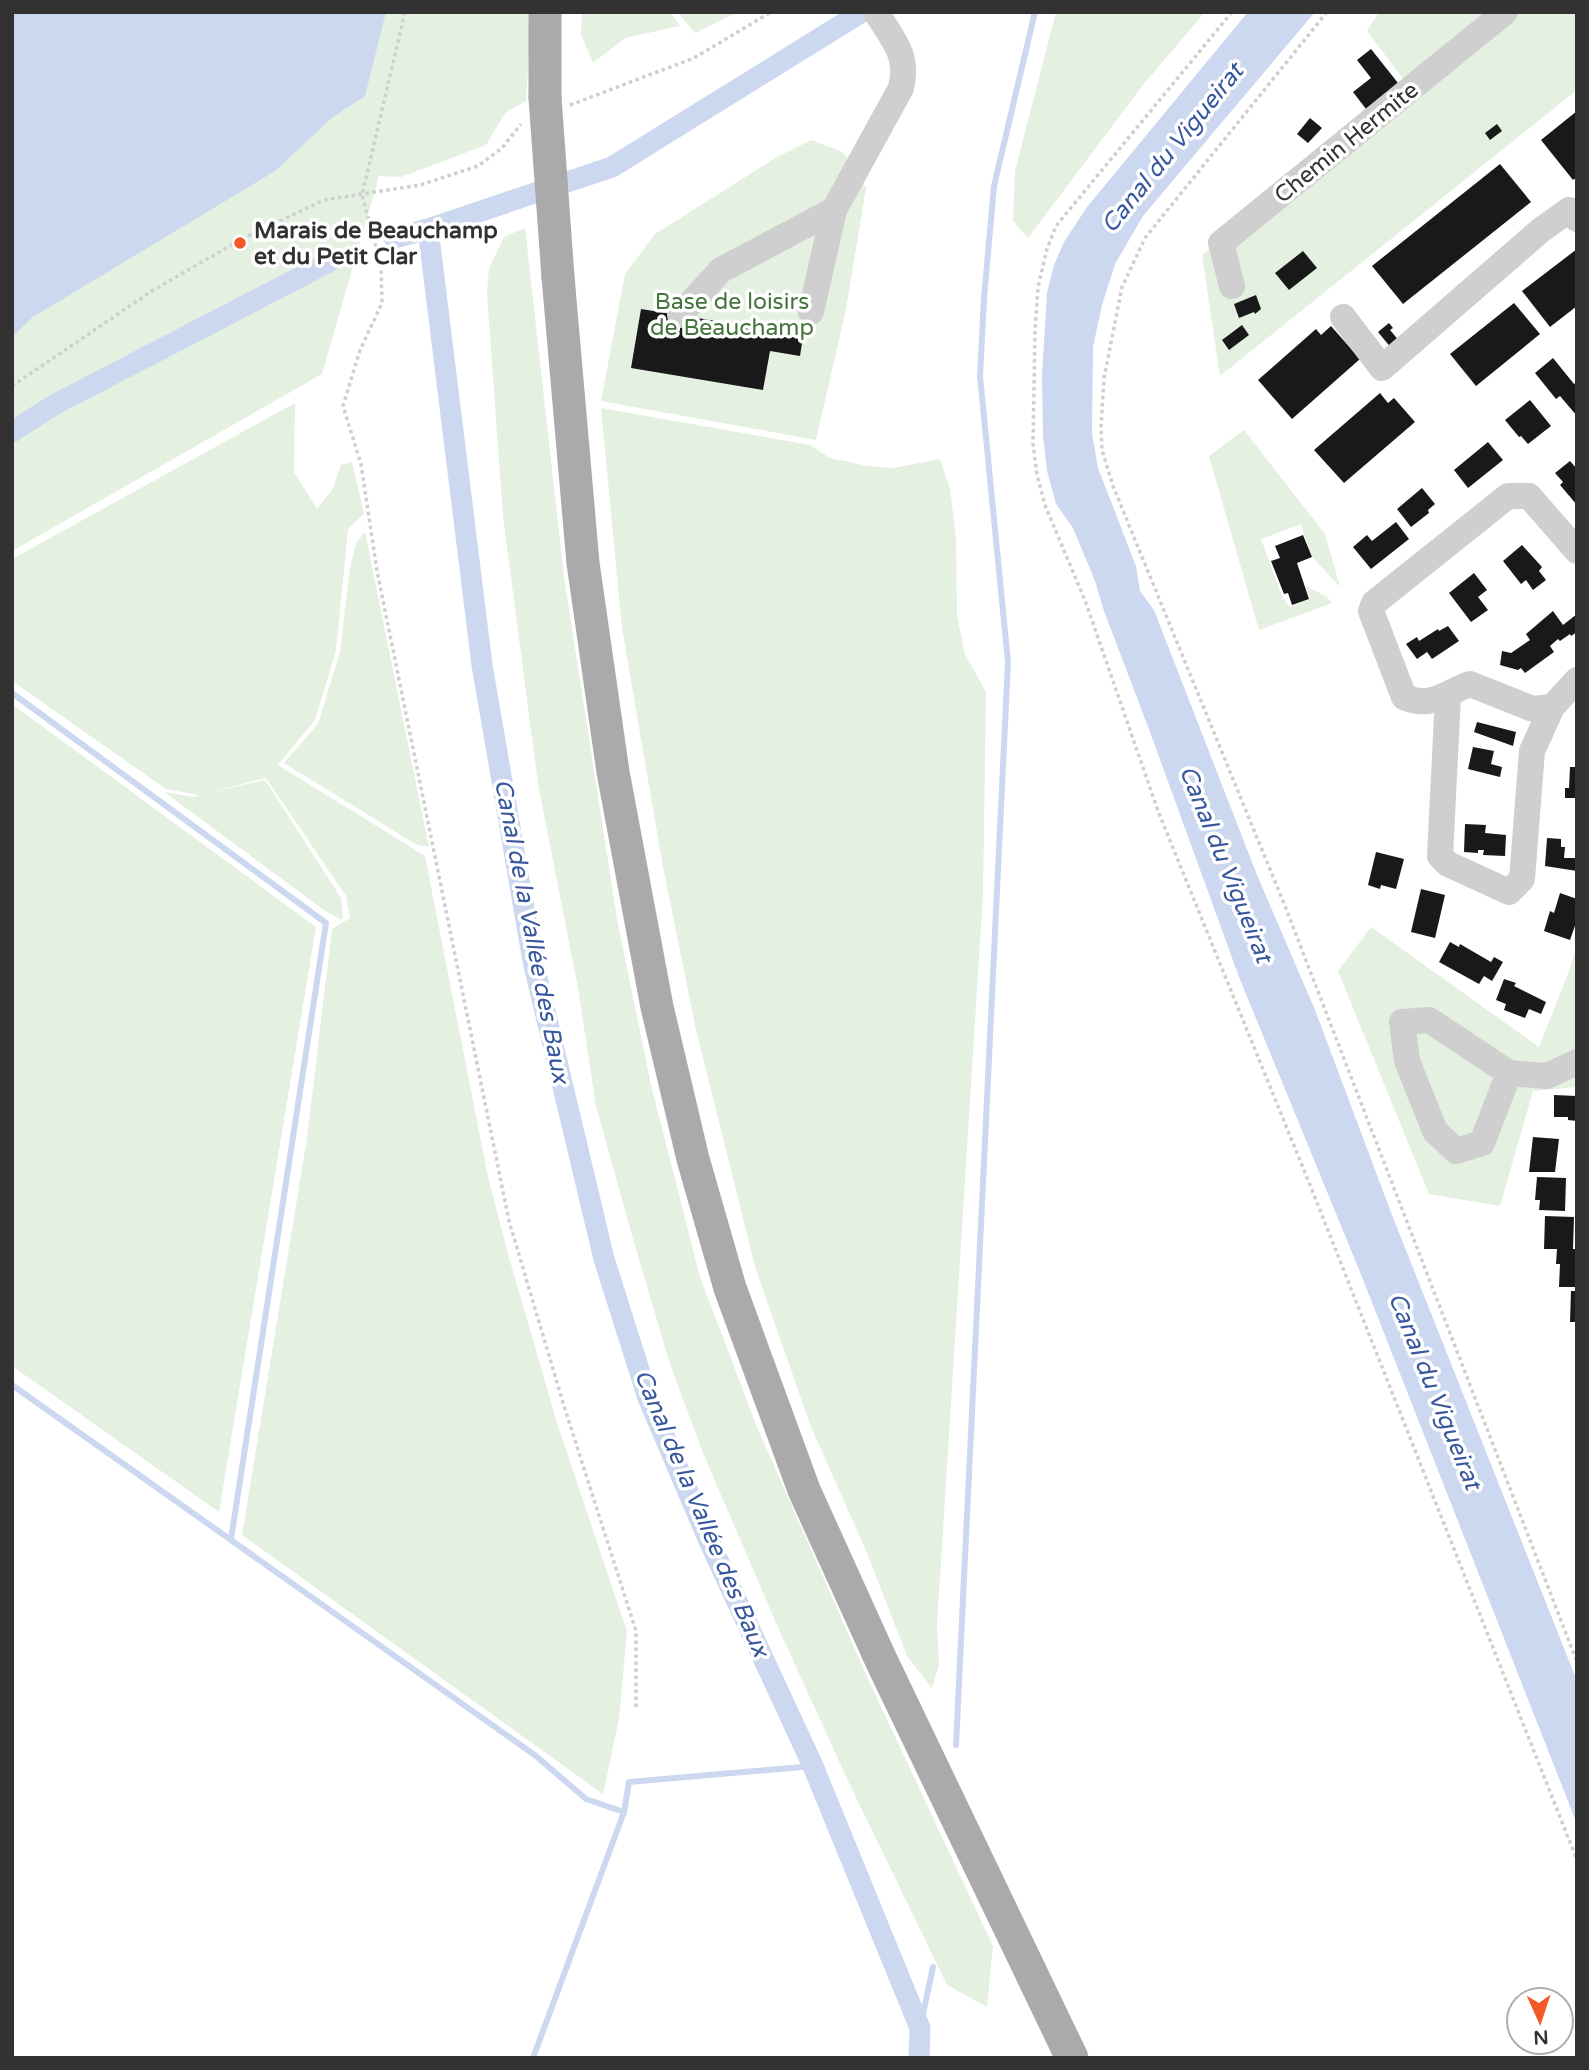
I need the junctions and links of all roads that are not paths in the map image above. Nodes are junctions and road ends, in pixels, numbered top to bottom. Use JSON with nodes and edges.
{"nodes":[{"id":1,"x":545,"y":12,"type":"edge"},
{"id":2,"x":876,"y":12,"type":"edge"},
{"id":3,"x":1505,"y":12,"type":"edge"},
{"id":4,"x":834,"y":210,"type":"junction"},
{"id":5,"x":1577,"y":219,"type":"edge"},
{"id":6,"x":1232,"y":286,"type":"dead end"},
{"id":7,"x":811,"y":312,"type":"dead end"},
{"id":8,"x":680,"y":315,"type":"dead end"},
{"id":9,"x":1343,"y":317,"type":"dead end"},
{"id":10,"x":1577,"y":551,"type":"edge"},
{"id":11,"x":1577,"y":680,"type":"edge"},
{"id":12,"x":1448,"y":696,"type":"junction"},
{"id":13,"x":1552,"y":707,"type":"junction"},
{"id":14,"x":1577,"y":1062,"type":"edge"},
{"id":15,"x":1510,"y":1073,"type":"junction"},
{"id":16,"x":1072,"y":2058,"type":"edge"}],
"edges":[{"from":1,"to":16,"type":"main road","bridge":true},
{"from":2,"to":4,"type":"street"},
{"from":3,"to":6,"type":"street","name":"Chemin Hermite"},
{"from":4,"to":7,"type":"street"},
{"from":4,"to":8,"type":"street"},
{"from":5,"to":9,"type":"street"},
{"from":10,"to":12,"type":"street"},
{"from":11,"to":13,"type":"street"},
{"from":12,"to":13,"type":"street"},
{"from":12,"to":13,"type":"street"},
{"from":14,"to":15,"type":"street"},
{"from":15,"to":15,"type":"street"}]}
